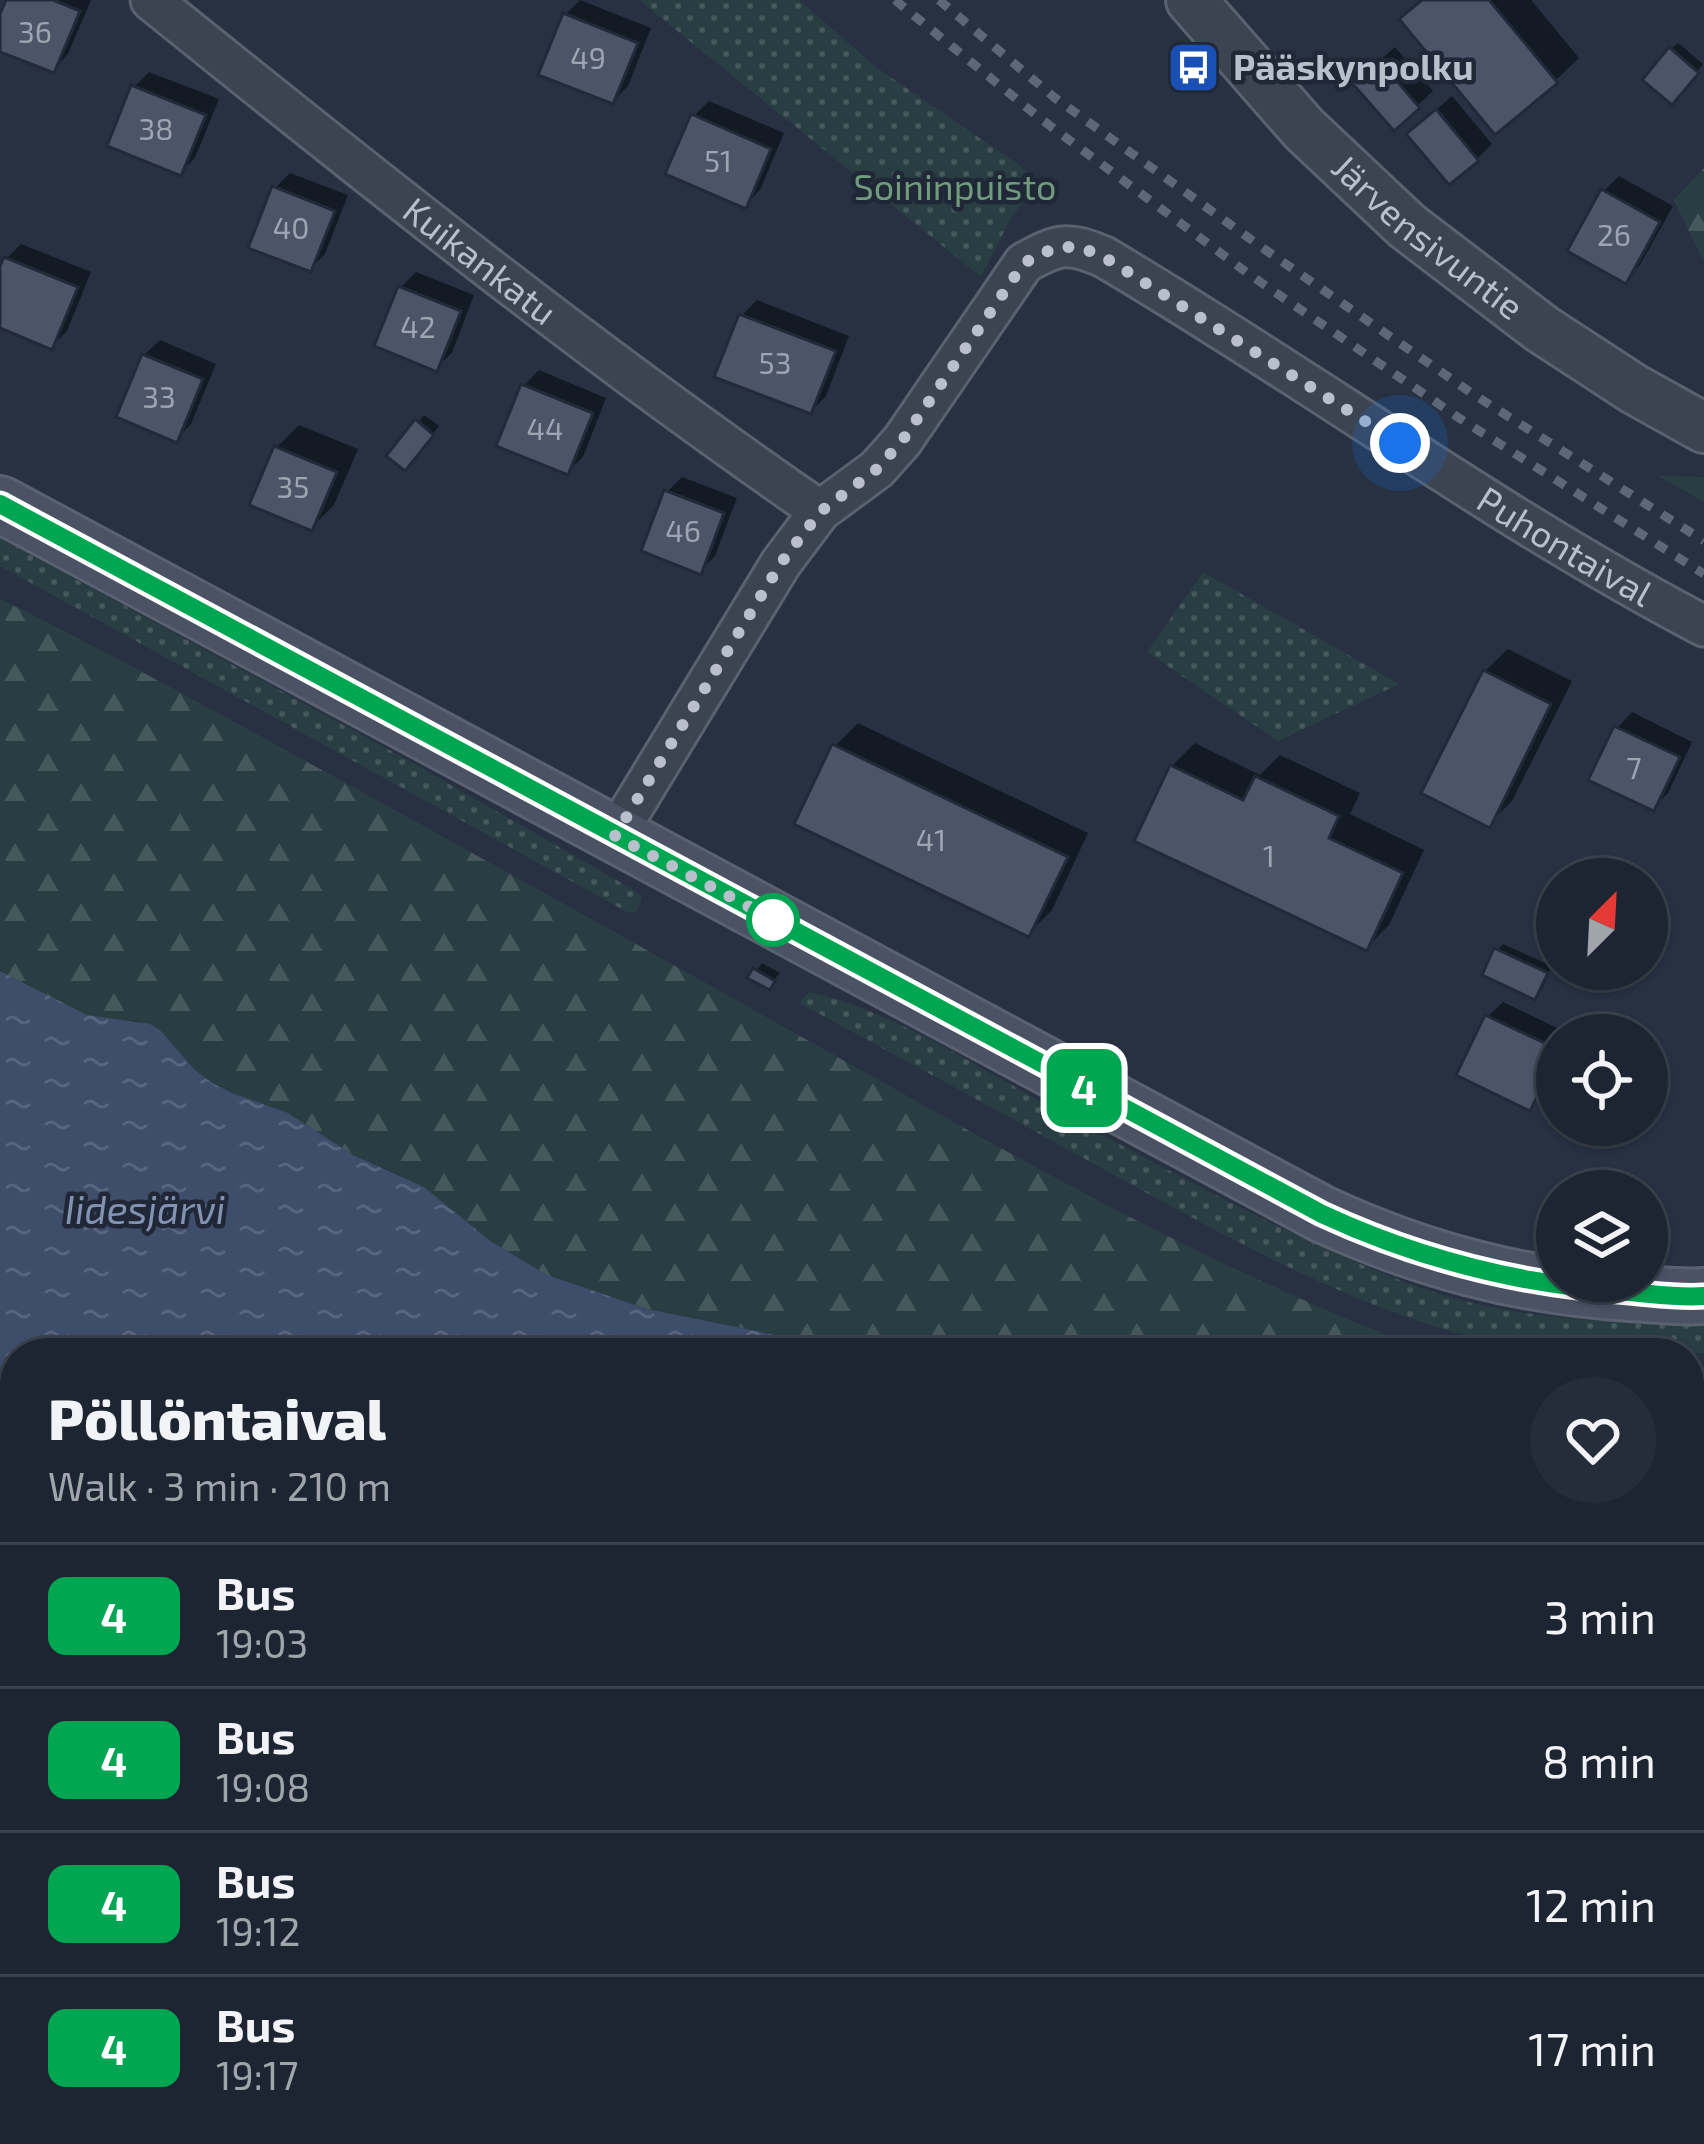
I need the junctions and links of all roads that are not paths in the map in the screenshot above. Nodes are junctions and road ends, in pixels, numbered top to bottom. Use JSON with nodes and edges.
{"nodes":[{"id":1,"x":151,"y":0,"type":"edge"},
{"id":2,"x":1191,"y":0,"type":"edge"},
{"id":3,"x":1704,"y":428,"type":"edge"},
{"id":4,"x":0,"y":503,"type":"edge"},
{"id":5,"x":820,"y":512,"type":"junction"},
{"id":6,"x":1704,"y":626,"type":"edge"},
{"id":7,"x":615,"y":836,"type":"junction"},
{"id":8,"x":1704,"y":1296,"type":"edge"}],
"edges":[{"from":1,"to":5,"type":"street","name":"Kuikankatu"},
{"from":2,"to":3,"type":"street","name":"Järvensivuntie"},
{"from":4,"to":7,"type":"main road"},
{"from":5,"to":6,"type":"street","name":"Puhontaival"},
{"from":5,"to":7,"type":"street","name":"Puhontaival"},
{"from":7,"to":8,"type":"main road"}]}
